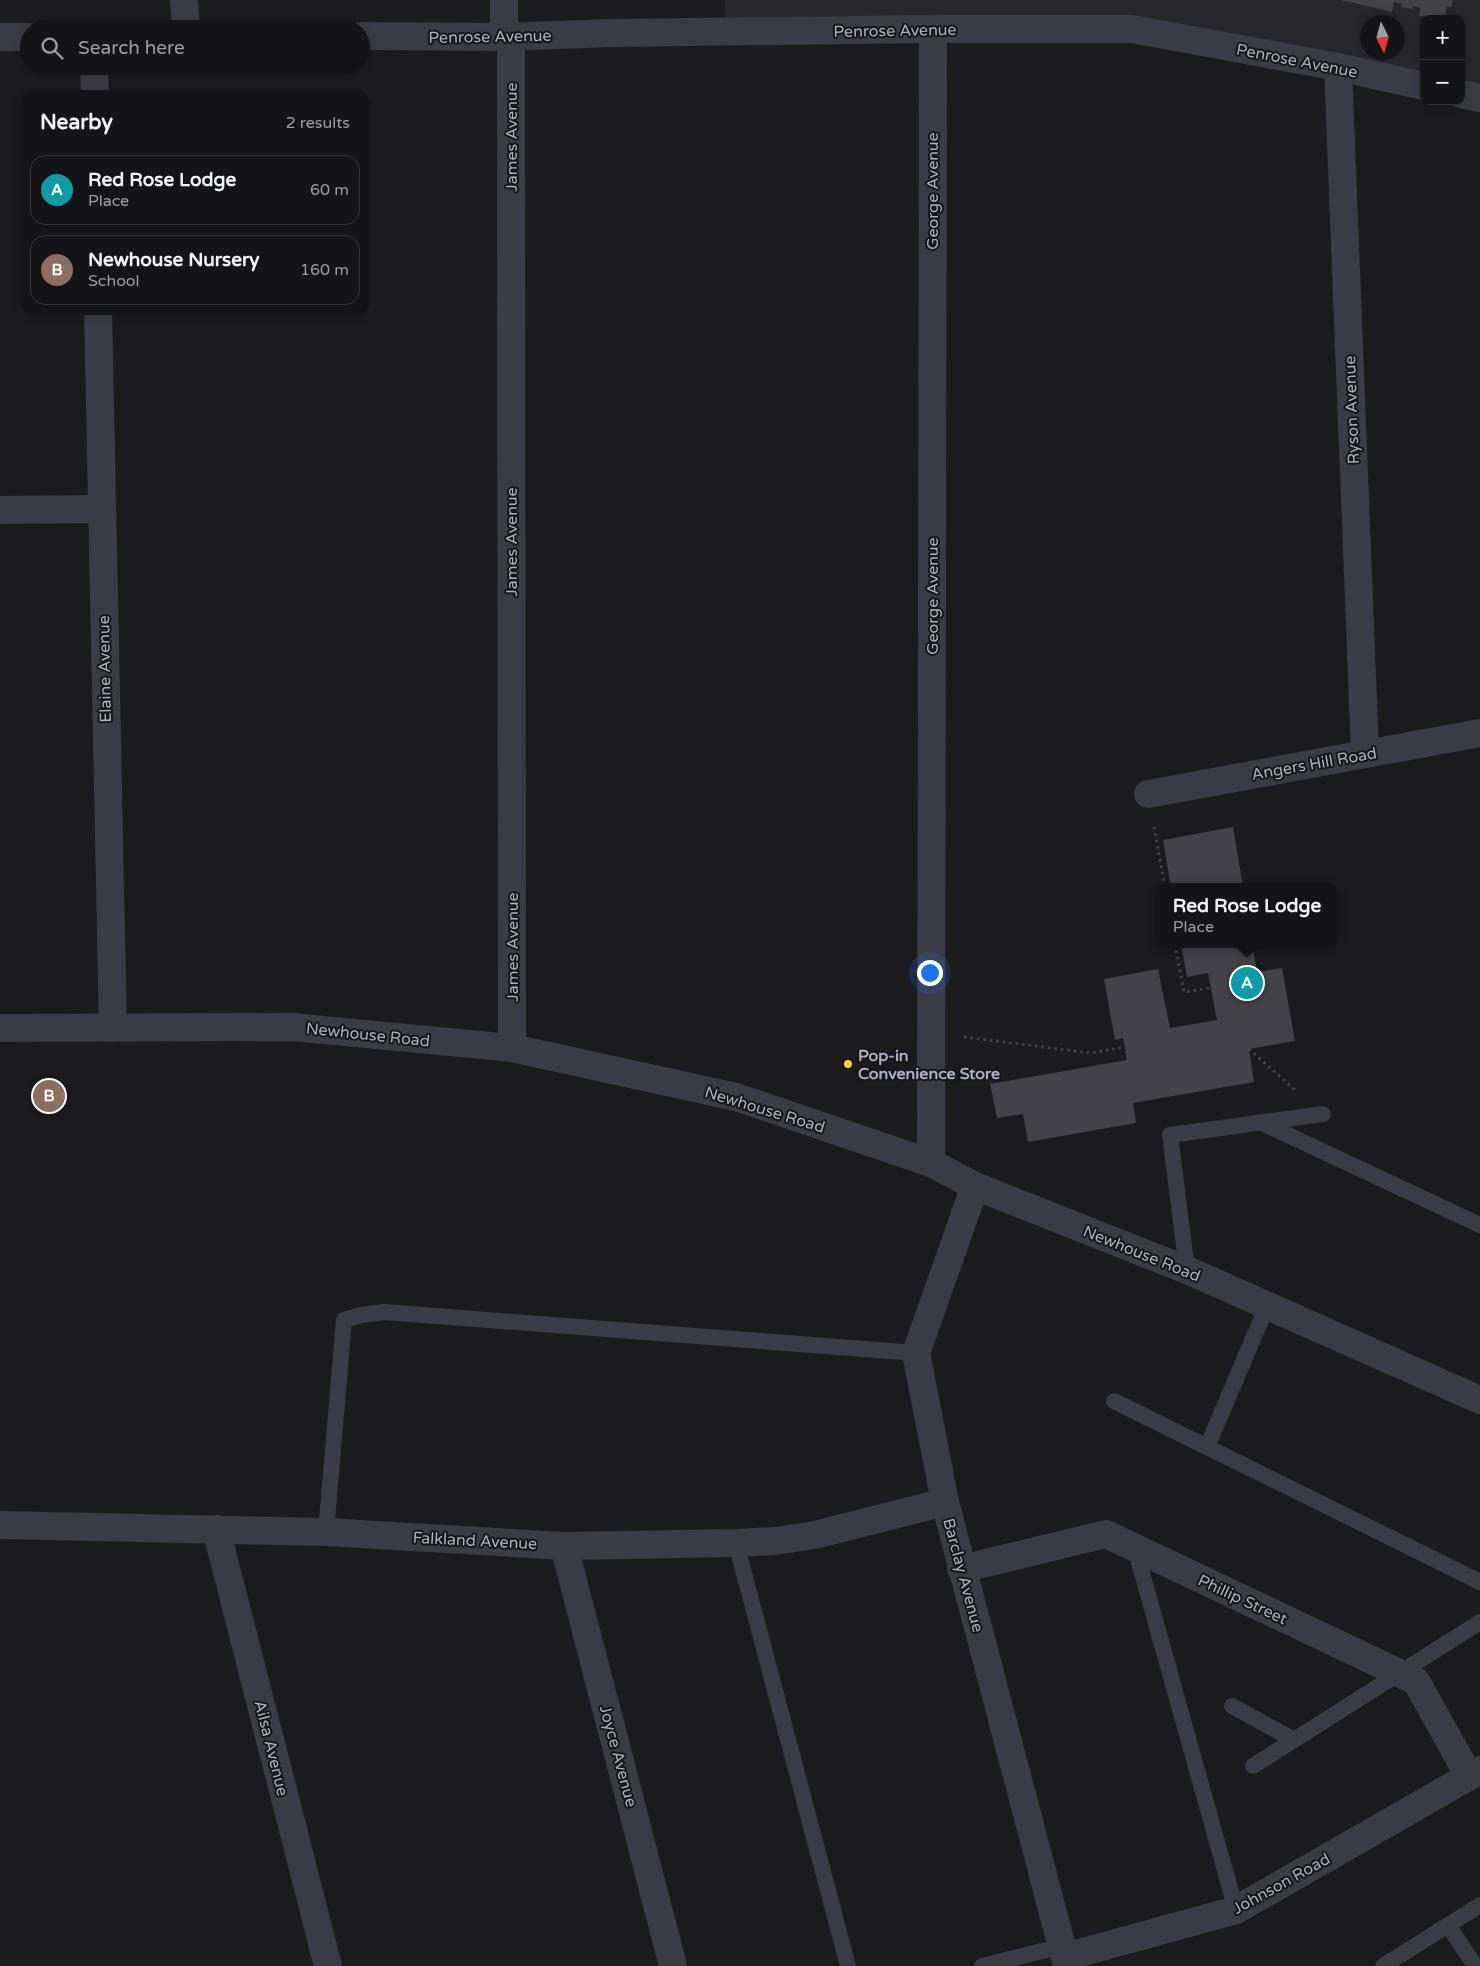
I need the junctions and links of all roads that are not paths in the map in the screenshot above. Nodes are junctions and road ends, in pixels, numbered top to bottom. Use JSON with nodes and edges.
{"nodes":[{"id":1,"x":184,"y":0,"type":"edge"},
{"id":2,"x":504,"y":0,"type":"edge"},
{"id":3,"x":185,"y":20,"type":"edge"},
{"id":4,"x":933,"y":29,"type":"junction"},
{"id":5,"x":370,"y":36,"type":"edge"},
{"id":6,"x":0,"y":37,"type":"edge"},
{"id":7,"x":20,"y":37,"type":"edge"},
{"id":8,"x":508,"y":37,"type":"junction"},
{"id":9,"x":1338,"y":67,"type":"junction"},
{"id":10,"x":94,"y":75,"type":"edge"},
{"id":11,"x":1420,"y":85,"type":"edge"},
{"id":12,"x":95,"y":90,"type":"edge"},
{"id":13,"x":1465,"y":95,"type":"edge"},
{"id":14,"x":1480,"y":98,"type":"edge"},
{"id":15,"x":98,"y":315,"type":"edge"},
{"id":16,"x":101,"y":509,"type":"junction"},
{"id":17,"x":0,"y":510,"type":"edge"},
{"id":18,"x":1480,"y":733,"type":"edge"},
{"id":19,"x":1365,"y":753,"type":"junction"},
{"id":20,"x":1148,"y":794,"type":"road end"},
{"id":21,"x":0,"y":1028,"type":"edge"},
{"id":22,"x":112,"y":1028,"type":"junction"},
{"id":23,"x":512,"y":1048,"type":"junction"},
{"id":24,"x":1323,"y":1114,"type":"road end"},
{"id":25,"x":1260,"y":1122,"type":"junction"},
{"id":26,"x":931,"y":1163,"type":"junction"},
{"id":27,"x":975,"y":1186,"type":"junction"},
{"id":28,"x":1480,"y":1225,"type":"edge"},
{"id":29,"x":1186,"y":1270,"type":"junction"},
{"id":30,"x":1267,"y":1306,"type":"junction"},
{"id":31,"x":916,"y":1353,"type":"junction"},
{"id":32,"x":1480,"y":1400,"type":"edge"},
{"id":33,"x":1114,"y":1401,"type":"dead end"},
{"id":34,"x":1206,"y":1447,"type":"junction"},
{"id":35,"x":945,"y":1502,"type":"junction"},
{"id":36,"x":0,"y":1525,"type":"edge"},
{"id":37,"x":216,"y":1529,"type":"junction"},
{"id":38,"x":326,"y":1532,"type":"junction"},
{"id":39,"x":736,"y":1543,"type":"junction"},
{"id":40,"x":564,"y":1546,"type":"junction"},
{"id":41,"x":1135,"y":1548,"type":"junction"},
{"id":42,"x":961,"y":1569,"type":"junction"},
{"id":43,"x":1480,"y":1582,"type":"edge"},
{"id":44,"x":1480,"y":1622,"type":"edge"},
{"id":45,"x":1399,"y":1673,"type":"junction"},
{"id":46,"x":1232,"y":1706,"type":"dead end"},
{"id":47,"x":1294,"y":1740,"type":"junction"},
{"id":48,"x":1253,"y":1766,"type":"dead end"},
{"id":49,"x":1474,"y":1773,"type":"edge"},
{"id":50,"x":1480,"y":1905,"type":"edge"},
{"id":51,"x":1236,"y":1910,"type":"junction"},
{"id":52,"x":1448,"y":1925,"type":"junction"},
{"id":53,"x":1065,"y":1956,"type":"edge"},
{"id":54,"x":328,"y":1966,"type":"edge"},
{"id":55,"x":673,"y":1966,"type":"edge"},
{"id":56,"x":848,"y":1966,"type":"edge"},
{"id":57,"x":982,"y":1966,"type":"edge"},
{"id":58,"x":1383,"y":1966,"type":"edge"},
{"id":59,"x":1475,"y":1966,"type":"edge"}],
"edges":[{"from":1,"to":3,"type":"street"},
{"from":2,"to":8,"type":"street","name":"James Avenue"},
{"from":4,"to":8,"type":"street","name":"Penrose Avenue"},
{"from":4,"to":9,"type":"street","name":"Penrose Avenue"},
{"from":4,"to":26,"type":"street","name":"George Avenue"},
{"from":5,"to":8,"type":"street","name":"Penrose Avenue"},
{"from":6,"to":7,"type":"street"},
{"from":8,"to":23,"type":"street","name":"James Avenue"},
{"from":9,"to":11,"type":"street","name":"Penrose Avenue"},
{"from":9,"to":19,"type":"street","name":"Ryson Avenue"},
{"from":10,"to":12,"type":"street"},
{"from":13,"to":14,"type":"street"},
{"from":15,"to":16,"type":"street","name":"Elaine Avenue"},
{"from":16,"to":17,"type":"street"},
{"from":16,"to":22,"type":"street","name":"Elaine Avenue"},
{"from":18,"to":19,"type":"street","name":"Angers Hill Road"},
{"from":19,"to":20,"type":"street","name":"Angers Hill Road"},
{"from":21,"to":22,"type":"street","name":"Newhouse Road"},
{"from":22,"to":23,"type":"street","name":"Newhouse Road"},
{"from":23,"to":26,"type":"street","name":"Newhouse Road"},
{"from":24,"to":25,"type":"lane"},
{"from":25,"to":28,"type":"lane"},
{"from":25,"to":29,"type":"lane"},
{"from":26,"to":27,"type":"street","name":"Newhouse Road"},
{"from":27,"to":29,"type":"street","name":"Newhouse Road"},
{"from":27,"to":31,"type":"street"},
{"from":29,"to":30,"type":"street","name":"Newhouse Road"},
{"from":30,"to":32,"type":"street","name":"Newhouse Road"},
{"from":30,"to":34,"type":"lane"},
{"from":31,"to":35,"type":"street","name":"Barclay Avenue"},
{"from":31,"to":38,"type":"lane"},
{"from":33,"to":34,"type":"lane"},
{"from":34,"to":43,"type":"lane"},
{"from":35,"to":39,"type":"street","name":"Falkland Avenue"},
{"from":35,"to":42,"type":"street","name":"Barclay Avenue"},
{"from":36,"to":37,"type":"street","name":"Falkland Avenue"},
{"from":37,"to":38,"type":"street","name":"Falkland Avenue"},
{"from":37,"to":54,"type":"street","name":"Ailsa Avenue"},
{"from":38,"to":40,"type":"street","name":"Falkland Avenue"},
{"from":39,"to":40,"type":"street","name":"Falkland Avenue"},
{"from":39,"to":56,"type":"lane"},
{"from":40,"to":55,"type":"street","name":"Joyce Avenue"},
{"from":41,"to":42,"type":"street","name":"Phillip Street"},
{"from":41,"to":45,"type":"street","name":"Phillip Street"},
{"from":41,"to":51,"type":"lane"},
{"from":42,"to":53,"type":"street","name":"Barclay Avenue"},
{"from":44,"to":45,"type":"lane"},
{"from":45,"to":47,"type":"lane"},
{"from":45,"to":49,"type":"street","name":"Phillip Street"},
{"from":46,"to":47,"type":"lane"},
{"from":47,"to":48,"type":"lane"},
{"from":49,"to":51,"type":"street","name":"Johnson Road"},
{"from":50,"to":52,"type":"lane"},
{"from":51,"to":53,"type":"street","name":"Johnson Road"},
{"from":52,"to":58,"type":"lane"},
{"from":52,"to":59,"type":"lane"},
{"from":53,"to":57,"type":"lane"}]}
